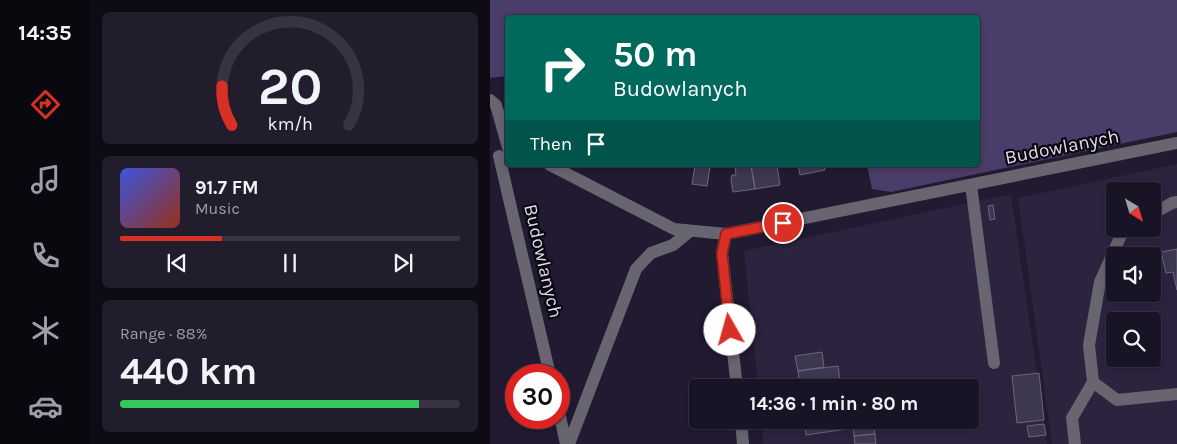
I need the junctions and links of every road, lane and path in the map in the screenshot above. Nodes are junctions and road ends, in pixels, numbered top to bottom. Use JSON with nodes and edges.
{"nodes":[{"id":1,"x":490,"y":100,"type":"edge"},
{"id":2,"x":1177,"y":143,"type":"edge"},
{"id":3,"x":501,"y":154,"type":"edge"},
{"id":4,"x":554,"y":167,"type":"edge"},
{"id":5,"x":971,"y":185,"type":"junction"},
{"id":6,"x":1177,"y":202,"type":"edge"},
{"id":7,"x":1161,"y":209,"type":"edge"},
{"id":8,"x":690,"y":231,"type":"junction"},
{"id":9,"x":726,"y":234,"type":"junction"},
{"id":10,"x":1120,"y":238,"type":"edge"},
{"id":11,"x":994,"y":363,"type":"dead end"},
{"id":12,"x":548,"y":364,"type":"edge"},
{"id":13,"x":736,"y":379,"type":"edge"},
{"id":14,"x":1093,"y":382,"type":"junction"},
{"id":15,"x":1177,"y":394,"type":"edge"},
{"id":16,"x":564,"y":429,"type":"edge"},
{"id":17,"x":741,"y":429,"type":"edge"},
{"id":18,"x":568,"y":444,"type":"edge"},
{"id":19,"x":743,"y":444,"type":"edge"},
{"id":20,"x":1075,"y":444,"type":"edge"}],
"edges":[{"from":1,"to":3,"type":"street","name":"Budowlanych"},
{"from":2,"to":5,"type":"street","name":"Budowlanych"},
{"from":3,"to":12,"type":"street","name":"Budowlanych"},
{"from":4,"to":8,"type":"street","name":"Budowlanych"},
{"from":5,"to":9,"type":"street","name":"Budowlanych"},
{"from":5,"to":11,"type":"street"},
{"from":6,"to":7,"type":"street"},
{"from":8,"to":9,"type":"street","name":"Budowlanych"},
{"from":8,"to":18,"type":"street"},
{"from":9,"to":13,"type":"street"},
{"from":10,"to":14,"type":"street"},
{"from":14,"to":15,"type":"street"},
{"from":14,"to":20,"type":"street"},
{"from":16,"to":18,"type":"street"},
{"from":17,"to":19,"type":"street"}]}
